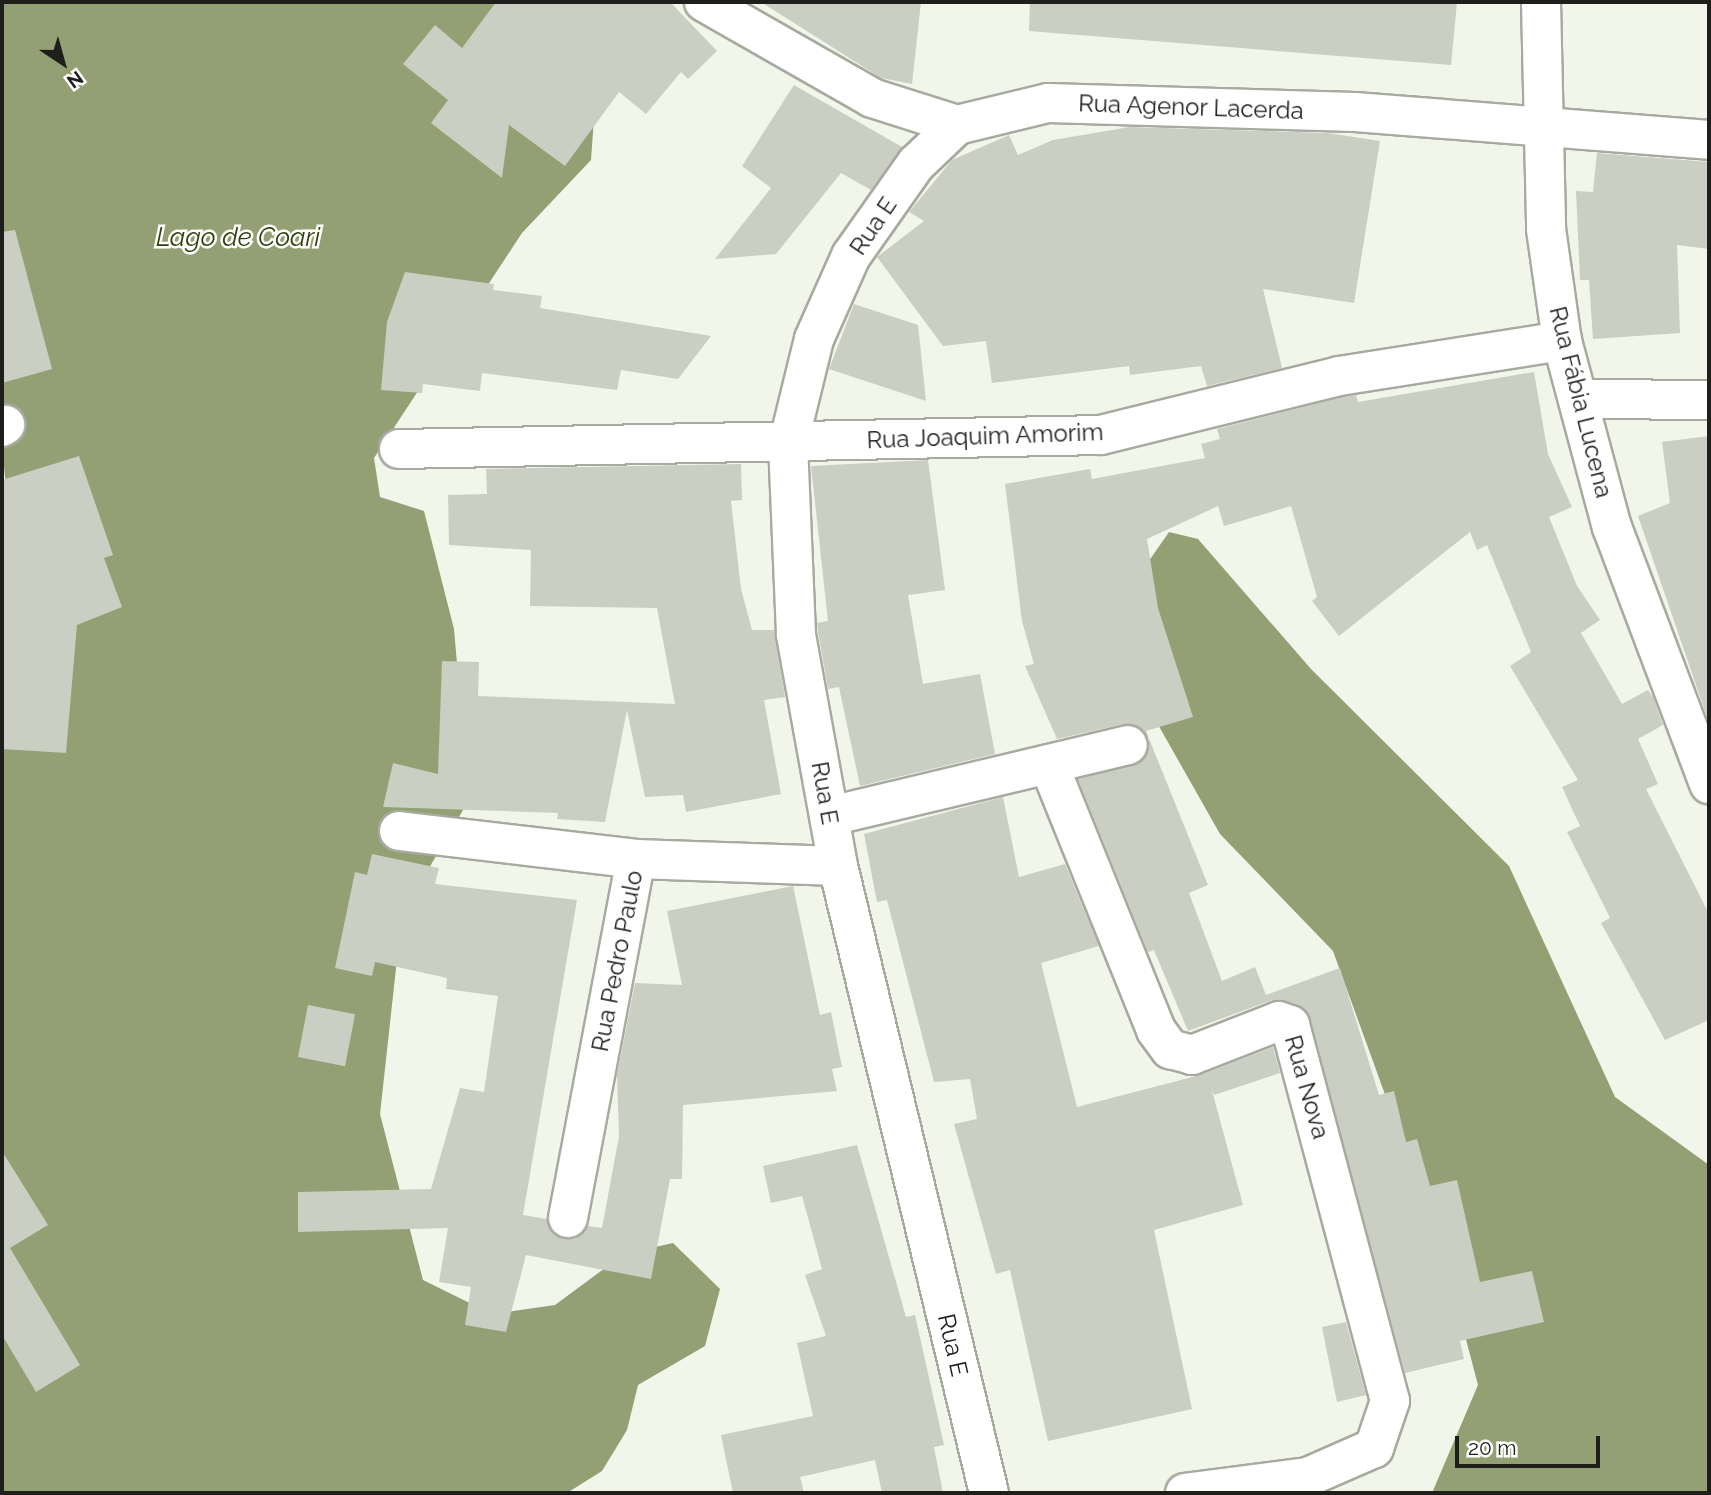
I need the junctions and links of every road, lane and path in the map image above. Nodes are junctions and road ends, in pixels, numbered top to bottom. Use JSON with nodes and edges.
{"nodes":[{"id":1,"x":704,"y":2,"type":"edge"},
{"id":2,"x":1541,"y":2,"type":"edge"},
{"id":3,"x":957,"y":125,"type":"junction"},
{"id":4,"x":1541,"y":128,"type":"junction"},
{"id":5,"x":1709,"y":140,"type":"edge"},
{"id":6,"x":1562,"y":341,"type":"junction"},
{"id":7,"x":1578,"y":399,"type":"junction"},
{"id":8,"x":1709,"y":400,"type":"edge"},
{"id":9,"x":788,"y":445,"type":"junction"},
{"id":10,"x":399,"y":449,"type":"dead end"},
{"id":11,"x":1128,"y":745,"type":"dead end"},
{"id":12,"x":1705,"y":761,"type":"edge"},
{"id":13,"x":1049,"y":765,"type":"junction"},
{"id":14,"x":830,"y":816,"type":"junction"},
{"id":15,"x":399,"y":831,"type":"dead end"},
{"id":16,"x":636,"y":859,"type":"junction"},
{"id":17,"x":838,"y":866,"type":"junction"},
{"id":18,"x":568,"y":1219,"type":"dead end"},
{"id":19,"x":989,"y":1493,"type":"edge"},
{"id":20,"x":1185,"y":1493,"type":"edge"}],
"edges":[{"from":1,"to":3,"type":"street"},
{"from":2,"to":4,"type":"street","name":"Rua Fábia Lucena"},
{"from":3,"to":4,"type":"street","name":"Rua Agenor Lacerda"},
{"from":3,"to":9,"type":"street","name":"Rua E"},
{"from":4,"to":5,"type":"street","name":"Rua Agenor Lacerda"},
{"from":4,"to":6,"type":"street","name":"Rua Fábia Lucena"},
{"from":6,"to":7,"type":"street","name":"Rua Fábia Lucena"},
{"from":6,"to":9,"type":"street","name":"Rua Joaquim Amorim"},
{"from":7,"to":8,"type":"street"},
{"from":7,"to":12,"type":"street","name":"Rua Fábia Lucena"},
{"from":9,"to":10,"type":"street","name":"Rua Joaquim Amorim"},
{"from":9,"to":14,"type":"street","name":"Rua E"},
{"from":11,"to":13,"type":"street"},
{"from":13,"to":14,"type":"street"},
{"from":13,"to":20,"type":"street","name":"Rua Nova"},
{"from":14,"to":17,"type":"street","name":"Rua E"},
{"from":15,"to":16,"type":"street"},
{"from":16,"to":17,"type":"street","name":"Rua Pedro Paulo"},
{"from":16,"to":18,"type":"street","name":"Rua Pedro Paulo"},
{"from":17,"to":19,"type":"street","name":"Rua E"}]}
